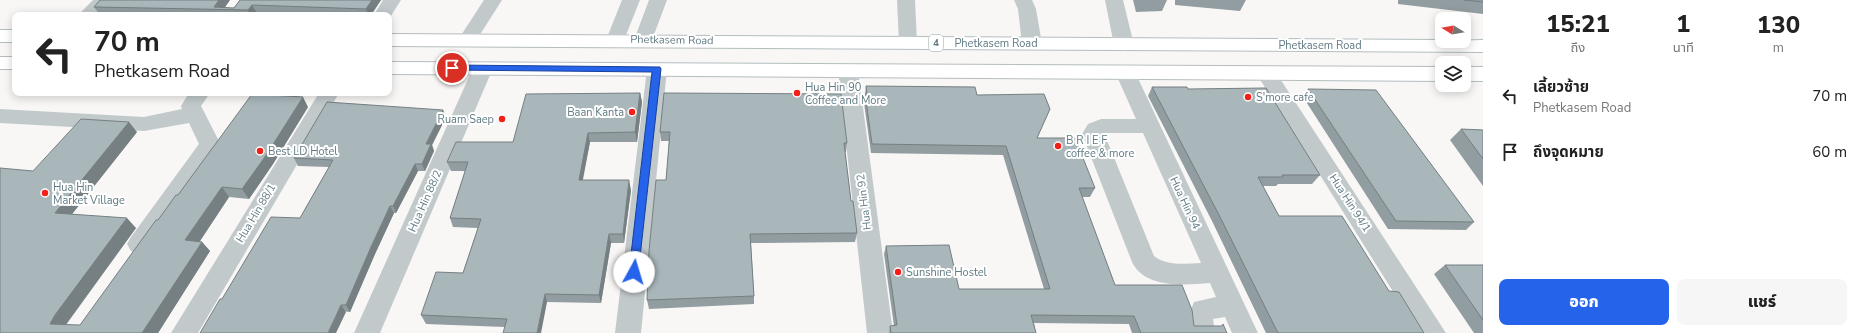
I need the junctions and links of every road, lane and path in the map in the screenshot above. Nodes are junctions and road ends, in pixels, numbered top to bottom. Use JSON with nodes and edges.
{"nodes":[{"id":1,"x":104,"y":0,"type":"edge"},
{"id":2,"x":392,"y":0,"type":"edge"},
{"id":3,"x":493,"y":0,"type":"edge"},
{"id":4,"x":631,"y":0,"type":"edge"},
{"id":5,"x":658,"y":0,"type":"edge"},
{"id":6,"x":906,"y":0,"type":"edge"},
{"id":7,"x":1114,"y":0,"type":"edge"},
{"id":8,"x":1030,"y":3,"type":"edge"},
{"id":9,"x":90,"y":12,"type":"edge"},
{"id":10,"x":385,"y":12,"type":"edge"},
{"id":11,"x":0,"y":36,"type":"edge"},
{"id":12,"x":12,"y":36,"type":"edge"},
{"id":13,"x":392,"y":40,"type":"edge"},
{"id":14,"x":467,"y":40,"type":"junction"},
{"id":15,"x":615,"y":40,"type":"junction"},
{"id":16,"x":643,"y":40,"type":"junction"},
{"id":17,"x":908,"y":43,"type":"junction"},
{"id":18,"x":1032,"y":44,"type":"junction"},
{"id":19,"x":1124,"y":44,"type":"junction"},
{"id":20,"x":1483,"y":46,"type":"edge"},
{"id":21,"x":0,"y":63,"type":"edge"},
{"id":22,"x":12,"y":63,"type":"edge"},
{"id":23,"x":392,"y":68,"type":"edge"},
{"id":24,"x":483,"y":68,"type":"junction"},
{"id":25,"x":657,"y":69,"type":"junction"},
{"id":26,"x":848,"y":70,"type":"junction"},
{"id":27,"x":1125,"y":72,"type":"junction"},
{"id":28,"x":1266,"y":73,"type":"junction"},
{"id":29,"x":1435,"y":74,"type":"edge"},
{"id":30,"x":1471,"y":74,"type":"edge"},
{"id":31,"x":1483,"y":74,"type":"edge"},
{"id":32,"x":327,"y":96,"type":"edge"},
{"id":33,"x":198,"y":103,"type":"edge"},
{"id":34,"x":0,"y":116,"type":"edge"},
{"id":35,"x":1149,"y":126,"type":"junction"},
{"id":36,"x":127,"y":262,"type":"edge"},
{"id":37,"x":1218,"y":273,"type":"junction"},
{"id":38,"x":1232,"y":305,"type":"junction"},
{"id":39,"x":184,"y":333,"type":"edge"},
{"id":40,"x":367,"y":333,"type":"edge"},
{"id":41,"x":628,"y":333,"type":"edge"},
{"id":42,"x":880,"y":333,"type":"edge"},
{"id":43,"x":1202,"y":333,"type":"edge"},
{"id":44,"x":1245,"y":333,"type":"edge"},
{"id":45,"x":1433,"y":333,"type":"edge"}],
"edges":[{"from":1,"to":9,"type":"street"},
{"from":2,"to":10,"type":"street"},
{"from":3,"to":14,"type":"street"},
{"from":4,"to":15,"type":"street"},
{"from":5,"to":16,"type":"street"},
{"from":6,"to":17,"type":"street"},
{"from":7,"to":19,"type":"street"},
{"from":8,"to":18,"type":"street"},
{"from":11,"to":12,"type":"main road"},
{"from":13,"to":14,"type":"main road","name":"Phetkasem Road","number":"4"},
{"from":14,"to":15,"type":"main road","name":"Phetkasem Road","number":"4"},
{"from":15,"to":16,"type":"main road","name":"Phetkasem Road","number":"4"},
{"from":16,"to":17,"type":"main road","name":"Phetkasem Road","number":"4"},
{"from":17,"to":18,"type":"main road","name":"Phetkasem Road","number":"4"},
{"from":18,"to":19,"type":"main road","name":"Phetkasem Road","number":"4"},
{"from":19,"to":20,"type":"main road","name":"Phetkasem Road","number":"4"},
{"from":21,"to":22,"type":"main road"},
{"from":23,"to":24,"type":"main road"},
{"from":24,"to":25,"type":"main road"},
{"from":24,"to":40,"type":"street","name":"Hua Hin 88/2"},
{"from":25,"to":26,"type":"main road"},
{"from":25,"to":41,"type":"street"},
{"from":26,"to":27,"type":"main road"},
{"from":26,"to":42,"type":"street","name":"Hua Hin 92"},
{"from":27,"to":28,"type":"main road"},
{"from":27,"to":35,"type":"street","name":"Hua Hin 94"},
{"from":28,"to":29,"type":"main road"},
{"from":28,"to":45,"type":"street","name":"Hua Hin 94/1"},
{"from":30,"to":31,"type":"main road"},
{"from":32,"to":39,"type":"street","name":"Hua Hin 88/1"},
{"from":33,"to":34,"type":"street"},
{"from":33,"to":36,"type":"street"},
{"from":35,"to":37,"type":"street","name":"Hua Hin 94"},
{"from":35,"to":37,"type":"street"},
{"from":37,"to":38,"type":"street","name":"Hua Hin 94"},
{"from":38,"to":43,"type":"street"},
{"from":38,"to":44,"type":"street","name":"Hua Hin 94"}]}
